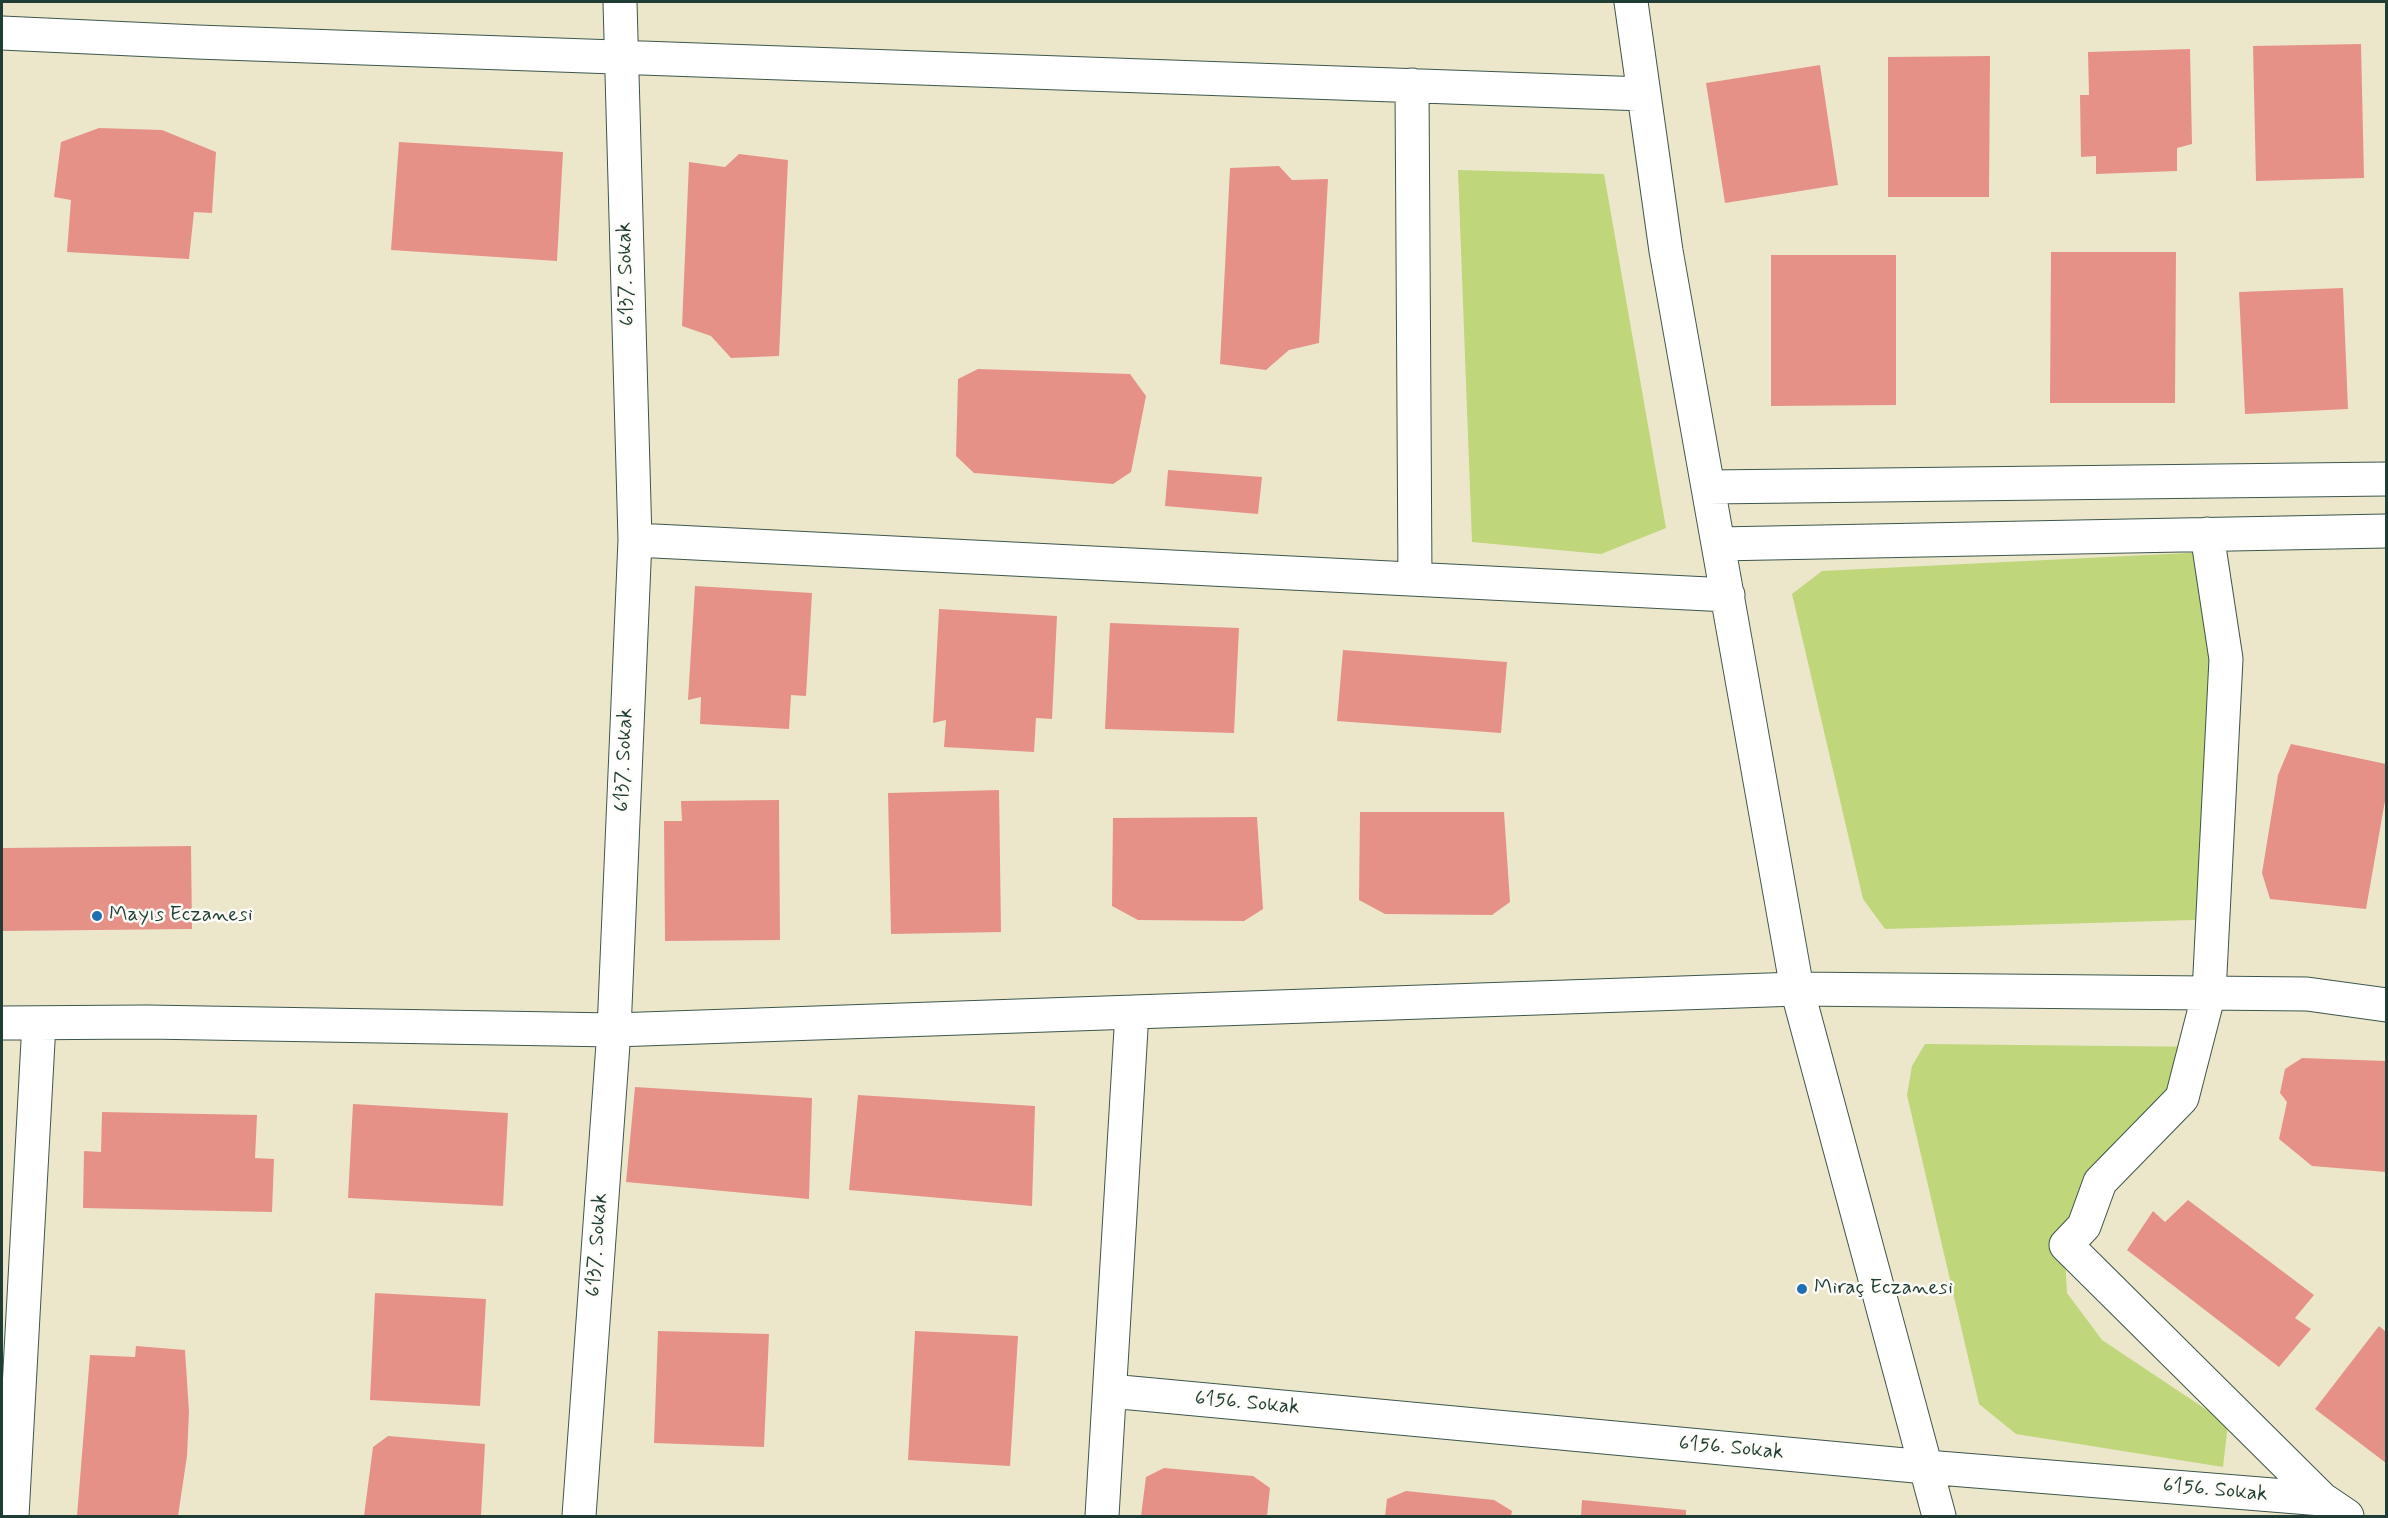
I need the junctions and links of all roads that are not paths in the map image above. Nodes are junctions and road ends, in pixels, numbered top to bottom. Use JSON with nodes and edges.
{"nodes":[{"id":1,"x":620,"y":2,"type":"edge"},
{"id":2,"x":1631,"y":2,"type":"edge"},
{"id":3,"x":2,"y":33,"type":"edge"},
{"id":4,"x":620,"y":57,"type":"junction"},
{"id":5,"x":1412,"y":85,"type":"junction"},
{"id":6,"x":1644,"y":94,"type":"junction"},
{"id":7,"x":2386,"y":479,"type":"edge"},
{"id":8,"x":1708,"y":487,"type":"junction"},
{"id":9,"x":2386,"y":531,"type":"edge"},
{"id":10,"x":2207,"y":534,"type":"junction"},
{"id":11,"x":635,"y":540,"type":"junction"},
{"id":12,"x":1718,"y":544,"type":"junction"},
{"id":13,"x":1415,"y":579,"type":"junction"},
{"id":14,"x":1728,"y":595,"type":"junction"},
{"id":15,"x":1797,"y":988,"type":"junction"},
{"id":16,"x":2209,"y":993,"type":"junction"},
{"id":17,"x":2386,"y":1005,"type":"edge"},
{"id":18,"x":1132,"y":1012,"type":"junction"},
{"id":19,"x":2,"y":1023,"type":"edge"},
{"id":20,"x":39,"y":1023,"type":"junction"},
{"id":21,"x":614,"y":1030,"type":"junction"},
{"id":22,"x":1110,"y":1391,"type":"junction"},
{"id":23,"x":1926,"y":1467,"type":"junction"},
{"id":24,"x":2335,"y":1508,"type":"edge"},
{"id":25,"x":12,"y":1516,"type":"edge"},
{"id":26,"x":579,"y":1516,"type":"edge"},
{"id":27,"x":1102,"y":1516,"type":"edge"},
{"id":28,"x":1939,"y":1516,"type":"edge"}],
"edges":[{"from":1,"to":4,"type":"street","name":"6137. Sokak"},
{"from":2,"to":6,"type":"street"},
{"from":3,"to":4,"type":"street"},
{"from":4,"to":5,"type":"street"},
{"from":4,"to":11,"type":"street","name":"6137. Sokak"},
{"from":5,"to":6,"type":"street"},
{"from":5,"to":13,"type":"street"},
{"from":6,"to":8,"type":"street"},
{"from":7,"to":8,"type":"street"},
{"from":8,"to":12,"type":"street"},
{"from":9,"to":10,"type":"street"},
{"from":10,"to":12,"type":"street"},
{"from":10,"to":16,"type":"street"},
{"from":11,"to":13,"type":"street"},
{"from":11,"to":21,"type":"street","name":"6137. Sokak"},
{"from":12,"to":14,"type":"street"},
{"from":13,"to":14,"type":"street"},
{"from":14,"to":15,"type":"street"},
{"from":15,"to":16,"type":"street"},
{"from":15,"to":18,"type":"street"},
{"from":15,"to":23,"type":"street"},
{"from":16,"to":17,"type":"street"},
{"from":16,"to":24,"type":"street"},
{"from":18,"to":21,"type":"street"},
{"from":18,"to":22,"type":"street"},
{"from":19,"to":20,"type":"street"},
{"from":20,"to":21,"type":"street"},
{"from":20,"to":25,"type":"street"},
{"from":21,"to":26,"type":"street","name":"6137. Sokak"},
{"from":22,"to":23,"type":"street","name":"6156. Sokak"},
{"from":22,"to":27,"type":"street"},
{"from":23,"to":24,"type":"street","name":"6156. Sokak"},
{"from":23,"to":28,"type":"street"}]}
